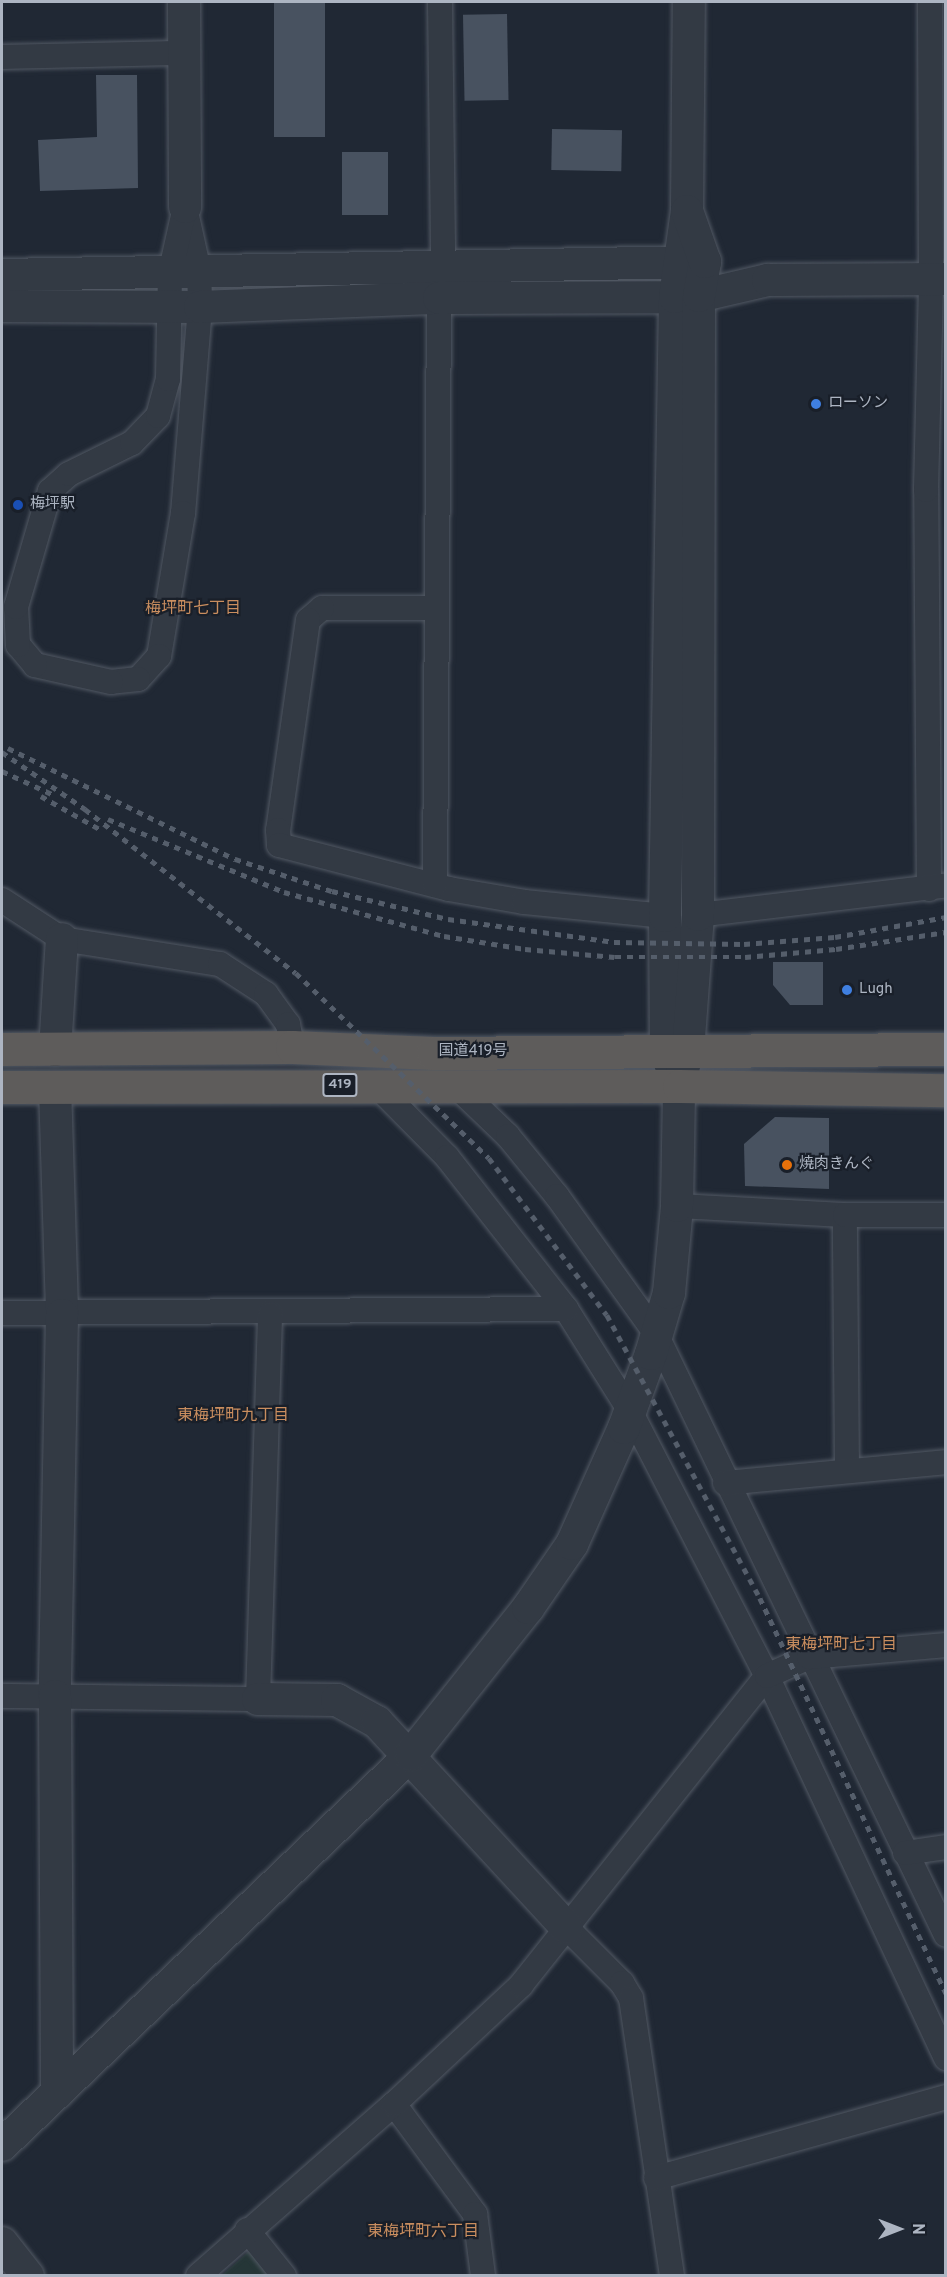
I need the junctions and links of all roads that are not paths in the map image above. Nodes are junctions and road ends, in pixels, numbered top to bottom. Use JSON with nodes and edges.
{"nodes":[{"id":1,"x":184,"y":2,"type":"edge"},
{"id":2,"x":440,"y":2,"type":"edge"},
{"id":3,"x":689,"y":2,"type":"edge"},
{"id":4,"x":930,"y":2,"type":"edge"},
{"id":5,"x":185,"y":53,"type":"junction"},
{"id":6,"x":2,"y":57,"type":"edge"},
{"id":7,"x":938,"y":64,"type":"edge"},
{"id":8,"x":185,"y":207,"type":"joint"},
{"id":9,"x":691,"y":262,"type":"junction"},
{"id":10,"x":443,"y":266,"type":"junction"},
{"id":11,"x":185,"y":272,"type":"junction"},
{"id":12,"x":2,"y":275,"type":"edge"},
{"id":13,"x":938,"y":279,"type":"edge"},
{"id":14,"x":768,"y":280,"type":"junction"},
{"id":15,"x":687,"y":296,"type":"junction"},
{"id":16,"x":439,"y":298,"type":"junction"},
{"id":17,"x":2,"y":306,"type":"edge"},
{"id":18,"x":185,"y":306,"type":"junction"},
{"id":19,"x":936,"y":489,"type":"edge"},
{"id":20,"x":437,"y":608,"type":"junction"},
{"id":21,"x":435,"y":885,"type":"junction"},
{"id":22,"x":937,"y":887,"type":"edge"},
{"id":23,"x":2,"y":900,"type":"edge"},
{"id":24,"x":698,"y":915,"type":"junction"},
{"id":25,"x":665,"y":916,"type":"junction"},
{"id":26,"x":62,"y":939,"type":"junction"},
{"id":27,"x":292,"y":1047,"type":"junction"},
{"id":28,"x":2,"y":1049,"type":"edge"},
{"id":29,"x":945,"y":1049,"type":"edge"},
{"id":30,"x":54,"y":1050,"type":"junction"},
{"id":31,"x":677,"y":1052,"type":"junction"},
{"id":32,"x":376,"y":1085,"type":"junction"},
{"id":33,"x":679,"y":1086,"type":"junction"},
{"id":34,"x":2,"y":1087,"type":"edge"},
{"id":35,"x":54,"y":1087,"type":"junction"},
{"id":36,"x":458,"y":1088,"type":"junction"},
{"id":37,"x":945,"y":1090,"type":"edge"},
{"id":38,"x":677,"y":1206,"type":"junction"},
{"id":39,"x":844,"y":1215,"type":"junction"},
{"id":40,"x":945,"y":1215,"type":"edge"},
{"id":41,"x":566,"y":1310,"type":"junction"},
{"id":42,"x":2,"y":1313,"type":"edge"},
{"id":43,"x":270,"y":1314,"type":"junction"},
{"id":44,"x":62,"y":1315,"type":"junction"},
{"id":45,"x":657,"y":1334,"type":"junction"},
{"id":46,"x":630,"y":1411,"type":"junction"},
{"id":47,"x":945,"y":1462,"type":"edge"},
{"id":48,"x":847,"y":1469,"type":"junction"},
{"id":49,"x":725,"y":1483,"type":"junction"},
{"id":50,"x":945,"y":1645,"type":"edge"},
{"id":51,"x":809,"y":1657,"type":"junction"},
{"id":52,"x":767,"y":1676,"type":"junction"},
{"id":53,"x":2,"y":1696,"type":"edge"},
{"id":54,"x":55,"y":1696,"type":"junction"},
{"id":55,"x":258,"y":1699,"type":"junction"},
{"id":56,"x":411,"y":1755,"type":"junction"},
{"id":57,"x":945,"y":1847,"type":"edge"},
{"id":58,"x":905,"y":1853,"type":"junction"},
{"id":59,"x":567,"y":1928,"type":"junction"},
{"id":60,"x":945,"y":1935,"type":"edge"},
{"id":61,"x":945,"y":2058,"type":"edge"},
{"id":62,"x":57,"y":2093,"type":"junction"},
{"id":63,"x":945,"y":2097,"type":"edge"},
{"id":64,"x":394,"y":2104,"type":"junction"},
{"id":65,"x":2,"y":2145,"type":"edge"},
{"id":66,"x":656,"y":2178,"type":"junction"},
{"id":67,"x":247,"y":2230,"type":"junction"},
{"id":68,"x":2,"y":2243,"type":"edge"},
{"id":69,"x":28,"y":2276,"type":"edge"},
{"id":70,"x":198,"y":2276,"type":"edge"},
{"id":71,"x":284,"y":2276,"type":"edge"},
{"id":72,"x":483,"y":2276,"type":"edge"},
{"id":73,"x":672,"y":2276,"type":"edge"}],
"edges":[{"from":1,"to":5,"type":"street"},
{"from":2,"to":10,"type":"street"},
{"from":3,"to":9,"type":"street"},
{"from":4,"to":7,"type":"street"},
{"from":5,"to":6,"type":"street"},
{"from":5,"to":8,"type":"street"},
{"from":7,"to":13,"type":"street"},
{"from":8,"to":11,"type":"street"},
{"from":9,"to":10,"type":"street"},
{"from":9,"to":14,"type":"street"},
{"from":9,"to":15,"type":"street"},
{"from":10,"to":11,"type":"street"},
{"from":11,"to":12,"type":"street"},
{"from":11,"to":18,"type":"street"},
{"from":13,"to":14,"type":"street"},
{"from":13,"to":19,"type":"street"},
{"from":14,"to":15,"type":"street"},
{"from":15,"to":16,"type":"street"},
{"from":15,"to":24,"type":"street"},
{"from":15,"to":25,"type":"street"},
{"from":16,"to":18,"type":"street"},
{"from":16,"to":20,"type":"street"},
{"from":17,"to":18,"type":"street"},
{"from":18,"to":18,"type":"street"},
{"from":19,"to":22,"type":"street"},
{"from":20,"to":21,"type":"street"},
{"from":20,"to":21,"type":"street"},
{"from":21,"to":25,"type":"street"},
{"from":22,"to":24,"type":"street"},
{"from":23,"to":26,"type":"street"},
{"from":24,"to":31,"type":"street"},
{"from":25,"to":31,"type":"street"},
{"from":26,"to":27,"type":"street"},
{"from":26,"to":30,"type":"street"},
{"from":27,"to":30,"type":"highway","name":"国道419号"},
{"from":27,"to":31,"type":"highway","name":"国道419号"},
{"from":28,"to":30,"type":"highway","name":"国道419号"},
{"from":29,"to":31,"type":"highway","name":"国道419号"},
{"from":31,"to":33,"type":"street"},
{"from":32,"to":35,"type":"highway","number":"419"},
{"from":32,"to":36,"type":"highway","number":"419"},
{"from":32,"to":41,"type":"street"},
{"from":33,"to":36,"type":"highway","number":"419"},
{"from":33,"to":37,"type":"highway","number":"419"},
{"from":33,"to":38,"type":"street"},
{"from":34,"to":35,"type":"highway","number":"419"},
{"from":35,"to":44,"type":"street"},
{"from":36,"to":45,"type":"street"},
{"from":38,"to":39,"type":"street"},
{"from":38,"to":45,"type":"street"},
{"from":39,"to":40,"type":"street"},
{"from":39,"to":48,"type":"street"},
{"from":41,"to":43,"type":"street"},
{"from":41,"to":46,"type":"street"},
{"from":42,"to":44,"type":"street"},
{"from":43,"to":44,"type":"street"},
{"from":43,"to":55,"type":"street"},
{"from":44,"to":54,"type":"street"},
{"from":45,"to":46,"type":"street"},
{"from":45,"to":49,"type":"street"},
{"from":46,"to":52,"type":"street"},
{"from":46,"to":56,"type":"street"},
{"from":47,"to":48,"type":"street"},
{"from":48,"to":49,"type":"street"},
{"from":49,"to":51,"type":"street"},
{"from":50,"to":51,"type":"street"},
{"from":51,"to":52,"type":"street"},
{"from":51,"to":58,"type":"street"},
{"from":52,"to":59,"type":"street"},
{"from":52,"to":61,"type":"street"},
{"from":53,"to":54,"type":"street"},
{"from":54,"to":55,"type":"street"},
{"from":54,"to":62,"type":"street"},
{"from":55,"to":56,"type":"street"},
{"from":56,"to":59,"type":"street"},
{"from":56,"to":62,"type":"street"},
{"from":57,"to":58,"type":"street"},
{"from":58,"to":60,"type":"street"},
{"from":59,"to":64,"type":"street"},
{"from":59,"to":66,"type":"street"},
{"from":62,"to":65,"type":"street"},
{"from":63,"to":66,"type":"street"},
{"from":64,"to":67,"type":"street"},
{"from":64,"to":72,"type":"street"},
{"from":66,"to":73,"type":"street"},
{"from":67,"to":70,"type":"street"},
{"from":67,"to":71,"type":"street"},
{"from":68,"to":69,"type":"street"}]}
